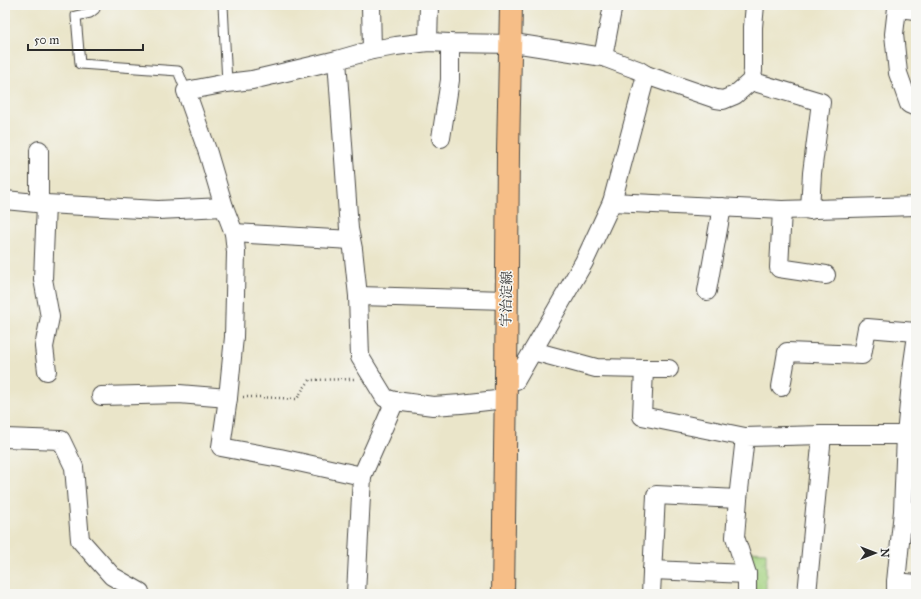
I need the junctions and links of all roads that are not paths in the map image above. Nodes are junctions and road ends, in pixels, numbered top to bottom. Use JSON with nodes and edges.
{"nodes":[{"id":1,"x":95,"y":5,"type":"edge"},
{"id":2,"x":223,"y":5,"type":"edge"},
{"id":3,"x":371,"y":5,"type":"edge"},
{"id":4,"x":429,"y":5,"type":"edge"},
{"id":5,"x":510,"y":5,"type":"edge"},
{"id":6,"x":612,"y":5,"type":"edge"},
{"id":7,"x":755,"y":5,"type":"edge"},
{"id":8,"x":897,"y":6,"type":"edge"},
{"id":9,"x":916,"y":10,"type":"edge"},
{"id":10,"x":428,"y":42,"type":"junction"},
{"id":11,"x":450,"y":43,"type":"junction"},
{"id":12,"x":510,"y":43,"type":"junction"},
{"id":13,"x":372,"y":50,"type":"junction"},
{"id":14,"x":603,"y":57,"type":"junction"},
{"id":15,"x":337,"y":60,"type":"junction"},
{"id":16,"x":646,"y":75,"type":"junction"},
{"id":17,"x":751,"y":80,"type":"junction"},
{"id":18,"x":227,"y":83,"type":"junction"},
{"id":19,"x":186,"y":92,"type":"junction"},
{"id":20,"x":916,"y":107,"type":"edge"},
{"id":21,"x":441,"y":138,"type":"dead end"},
{"id":22,"x":39,"y":150,"type":"dead end"},
{"id":23,"x":5,"y":200,"type":"edge"},
{"id":24,"x":612,"y":202,"type":"junction"},
{"id":25,"x":43,"y":203,"type":"junction"},
{"id":26,"x":916,"y":206,"type":"edge"},
{"id":27,"x":224,"y":207,"type":"junction"},
{"id":28,"x":722,"y":207,"type":"junction"},
{"id":29,"x":782,"y":210,"type":"junction"},
{"id":30,"x":810,"y":210,"type":"junction"},
{"id":31,"x":234,"y":233,"type":"junction"},
{"id":32,"x":351,"y":240,"type":"junction"},
{"id":33,"x":826,"y":275,"type":"dead end"},
{"id":34,"x":707,"y":291,"type":"dead end"},
{"id":35,"x":358,"y":296,"type":"junction"},
{"id":36,"x":507,"y":300,"type":"junction"},
{"id":37,"x":916,"y":332,"type":"edge"},
{"id":38,"x":916,"y":342,"type":"edge"},
{"id":39,"x":533,"y":350,"type":"junction"},
{"id":40,"x":914,"y":363,"type":"edge"},
{"id":41,"x":644,"y":369,"type":"junction"},
{"id":42,"x":669,"y":369,"type":"dead end"},
{"id":43,"x":47,"y":371,"type":"dead end"},
{"id":44,"x":781,"y":387,"type":"dead end"},
{"id":45,"x":506,"y":389,"type":"junction"},
{"id":46,"x":101,"y":396,"type":"dead end"},
{"id":47,"x":228,"y":398,"type":"junction"},
{"id":48,"x":395,"y":401,"type":"junction"},
{"id":49,"x":822,"y":435,"type":"junction"},
{"id":50,"x":911,"y":435,"type":"edge"},
{"id":51,"x":745,"y":437,"type":"junction"},
{"id":52,"x":5,"y":438,"type":"edge"},
{"id":53,"x":362,"y":476,"type":"junction"},
{"id":54,"x":738,"y":499,"type":"junction"},
{"id":55,"x":910,"y":511,"type":"edge"},
{"id":56,"x":652,"y":570,"type":"junction"},
{"id":57,"x":747,"y":574,"type":"junction"},
{"id":58,"x":916,"y":584,"type":"edge"},
{"id":59,"x":896,"y":588,"type":"edge"},
{"id":60,"x":140,"y":594,"type":"edge"},
{"id":61,"x":356,"y":594,"type":"edge"},
{"id":62,"x":503,"y":594,"type":"edge"},
{"id":63,"x":651,"y":594,"type":"edge"},
{"id":64,"x":747,"y":594,"type":"edge"},
{"id":65,"x":807,"y":594,"type":"edge"}],
"edges":[{"from":1,"to":19,"type":"lane"},
{"from":2,"to":18,"type":"lane"},
{"from":3,"to":13,"type":"street"},
{"from":4,"to":10,"type":"street"},
{"from":5,"to":12,"type":"main road","name":"宇治淀線"},
{"from":6,"to":14,"type":"street"},
{"from":7,"to":17,"type":"street"},
{"from":8,"to":9,"type":"street"},
{"from":8,"to":20,"type":"street"},
{"from":10,"to":11,"type":"street"},
{"from":10,"to":13,"type":"street"},
{"from":11,"to":12,"type":"street"},
{"from":11,"to":21,"type":"street"},
{"from":12,"to":14,"type":"street"},
{"from":12,"to":36,"type":"main road","name":"宇治淀線"},
{"from":13,"to":15,"type":"street"},
{"from":14,"to":16,"type":"street"},
{"from":15,"to":18,"type":"street"},
{"from":15,"to":32,"type":"street"},
{"from":16,"to":17,"type":"street"},
{"from":16,"to":24,"type":"street"},
{"from":17,"to":30,"type":"street"},
{"from":18,"to":19,"type":"street"},
{"from":19,"to":27,"type":"street"},
{"from":22,"to":25,"type":"street"},
{"from":23,"to":25,"type":"street"},
{"from":24,"to":28,"type":"street"},
{"from":24,"to":39,"type":"street"},
{"from":25,"to":27,"type":"street"},
{"from":25,"to":43,"type":"street"},
{"from":26,"to":30,"type":"street"},
{"from":27,"to":31,"type":"street"},
{"from":28,"to":29,"type":"street"},
{"from":28,"to":34,"type":"street"},
{"from":29,"to":30,"type":"street"},
{"from":29,"to":33,"type":"street"},
{"from":31,"to":32,"type":"street"},
{"from":31,"to":47,"type":"street"},
{"from":32,"to":35,"type":"street"},
{"from":35,"to":36,"type":"street"},
{"from":35,"to":48,"type":"street"},
{"from":36,"to":45,"type":"main road","name":"宇治淀線"},
{"from":37,"to":44,"type":"street"},
{"from":38,"to":40,"type":"street"},
{"from":39,"to":41,"type":"street"},
{"from":39,"to":45,"type":"street"},
{"from":40,"to":50,"type":"street"},
{"from":41,"to":42,"type":"street"},
{"from":41,"to":51,"type":"street"},
{"from":45,"to":48,"type":"street"},
{"from":45,"to":62,"type":"main road","name":"宇治淀線"},
{"from":46,"to":47,"type":"street"},
{"from":47,"to":53,"type":"street"},
{"from":48,"to":53,"type":"street"},
{"from":49,"to":50,"type":"street"},
{"from":49,"to":51,"type":"street"},
{"from":49,"to":65,"type":"street"},
{"from":50,"to":55,"type":"street"},
{"from":51,"to":54,"type":"street"},
{"from":52,"to":60,"type":"street"},
{"from":53,"to":61,"type":"street"},
{"from":54,"to":56,"type":"street"},
{"from":54,"to":57,"type":"street"},
{"from":55,"to":59,"type":"street"},
{"from":56,"to":57,"type":"street"},
{"from":56,"to":63,"type":"street"},
{"from":57,"to":64,"type":"street"},
{"from":58,"to":59,"type":"street"}]}
